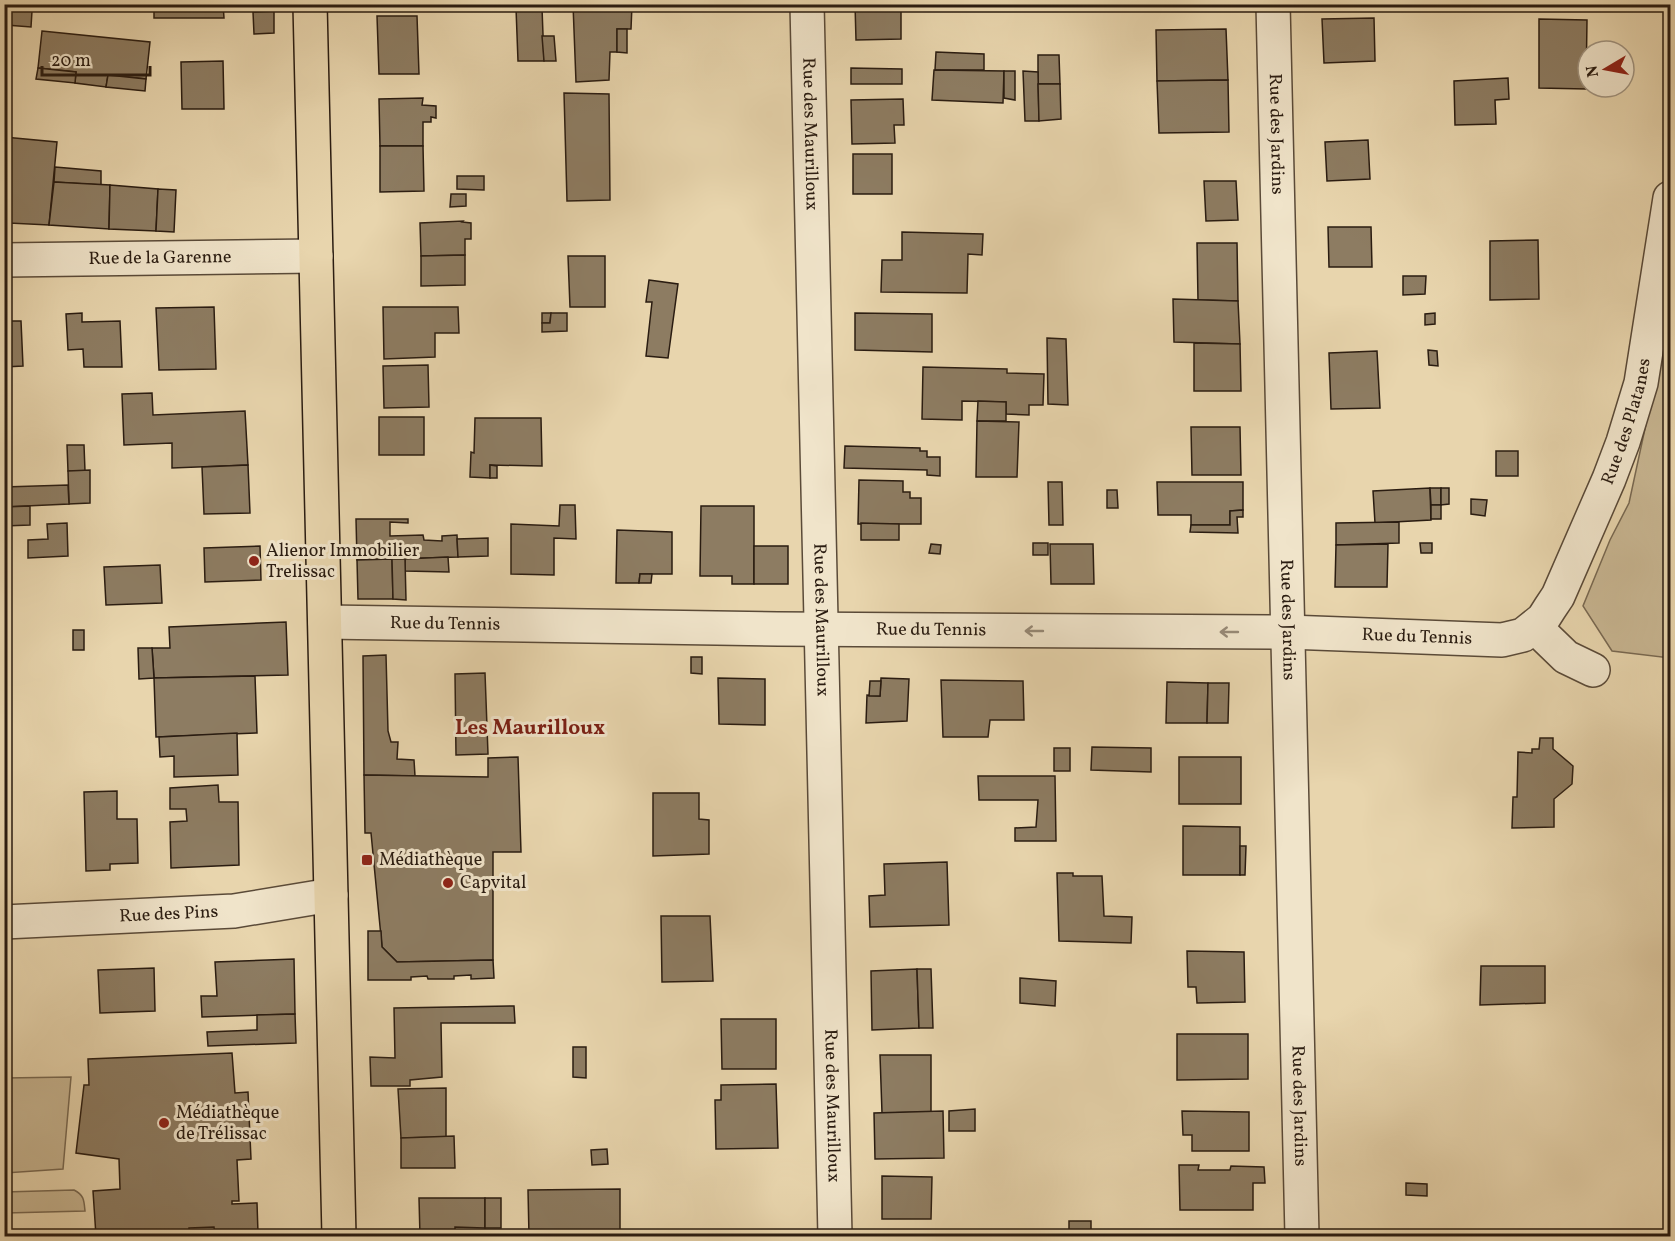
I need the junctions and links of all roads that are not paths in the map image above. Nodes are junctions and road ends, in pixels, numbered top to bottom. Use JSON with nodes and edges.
{"nodes":[{"id":1,"x":310,"y":4,"type":"edge"},
{"id":2,"x":807,"y":4,"type":"edge"},
{"id":3,"x":1274,"y":4,"type":"edge"},
{"id":4,"x":1671,"y":198,"type":"edge"},
{"id":5,"x":316,"y":256,"type":"junction"},
{"id":6,"x":4,"y":260,"type":"edge"},
{"id":7,"x":325,"y":622,"type":"junction"},
{"id":8,"x":1535,"y":627,"type":"junction"},
{"id":9,"x":821,"y":629,"type":"junction"},
{"id":10,"x":1288,"y":632,"type":"junction"},
{"id":11,"x":1593,"y":670,"type":"dead end"},
{"id":12,"x":331,"y":895,"type":"junction"},
{"id":13,"x":4,"y":922,"type":"edge"},
{"id":14,"x":339,"y":1236,"type":"edge"},
{"id":15,"x":835,"y":1236,"type":"edge"},
{"id":16,"x":1302,"y":1236,"type":"edge"}],
"edges":[{"from":1,"to":5,"type":"main road"},
{"from":2,"to":9,"type":"street","name":"Rue des Maurilloux"},
{"from":3,"to":10,"type":"street","name":"Rue des Jardins"},
{"from":4,"to":8,"type":"street","name":"Rue des Platanes"},
{"from":5,"to":6,"type":"street","name":"Rue de la Garenne"},
{"from":5,"to":7,"type":"main road"},
{"from":7,"to":9,"type":"street","name":"Rue du Tennis"},
{"from":7,"to":12,"type":"main road"},
{"from":8,"to":10,"type":"street","name":"Rue du Tennis"},
{"from":8,"to":11,"type":"street"},
{"from":10,"to":9,"type":"street","name":"Rue du Tennis","one_way":true},
{"from":9,"to":15,"type":"street","name":"Rue des Maurilloux"},
{"from":10,"to":16,"type":"street","name":"Rue des Jardins"},
{"from":12,"to":13,"type":"street","name":"Rue des Pins"},
{"from":12,"to":14,"type":"main road"}]}
